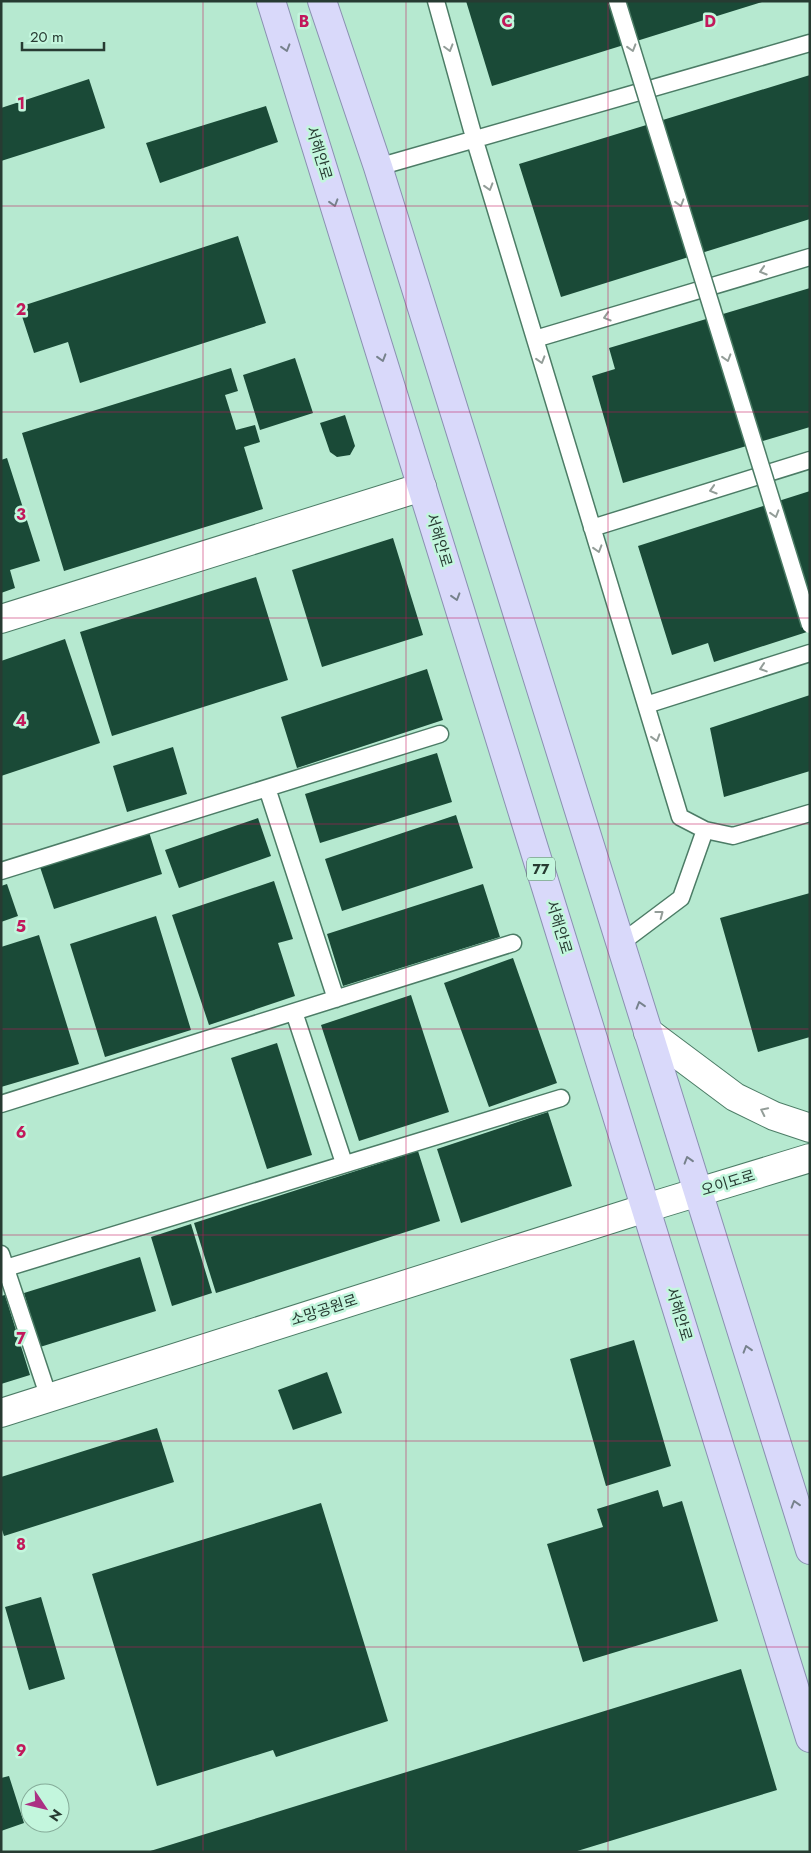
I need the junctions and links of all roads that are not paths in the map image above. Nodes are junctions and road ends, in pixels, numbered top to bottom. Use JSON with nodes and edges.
{"nodes":[{"id":1,"x":271,"y":1,"type":"edge"},
{"id":2,"x":322,"y":1,"type":"edge"},
{"id":3,"x":436,"y":1,"type":"edge"},
{"id":4,"x":617,"y":1,"type":"edge"},
{"id":5,"x":810,"y":44,"type":"edge"},
{"id":6,"x":475,"y":141,"type":"junction"},
{"id":7,"x":378,"y":166,"type":"junction"},
{"id":8,"x":810,"y":257,"type":"edge"},
{"id":9,"x":535,"y":339,"type":"junction"},
{"id":10,"x":810,"y":460,"type":"edge"},
{"id":11,"x":422,"y":487,"type":"junction"},
{"id":12,"x":592,"y":528,"type":"junction"},
{"id":13,"x":1,"y":619,"type":"edge"},
{"id":14,"x":810,"y":625,"type":"edge"},
{"id":15,"x":810,"y":653,"type":"edge"},
{"id":16,"x":646,"y":706,"type":"junction"},
{"id":17,"x":440,"y":734,"type":"dead end"},
{"id":18,"x":267,"y":788,"type":"junction"},
{"id":19,"x":810,"y":814,"type":"edge"},
{"id":20,"x":706,"y":830,"type":"junction"},
{"id":21,"x":1,"y":871,"type":"edge"},
{"id":22,"x":621,"y":943,"type":"junction"},
{"id":23,"x":513,"y":944,"type":"dead end"},
{"id":24,"x":336,"y":999,"type":"junction"},
{"id":25,"x":294,"y":1012,"type":"junction"},
{"id":26,"x":648,"y":1032,"type":"junction"},
{"id":27,"x":561,"y":1098,"type":"dead end"},
{"id":28,"x":1,"y":1104,"type":"edge"},
{"id":29,"x":810,"y":1128,"type":"edge"},
{"id":30,"x":810,"y":1158,"type":"edge"},
{"id":31,"x":344,"y":1163,"type":"junction"},
{"id":32,"x":698,"y":1192,"type":"junction"},
{"id":33,"x":646,"y":1208,"type":"junction"},
{"id":34,"x":4,"y":1261,"type":"edge"},
{"id":35,"x":49,"y":1398,"type":"junction"},
{"id":36,"x":1,"y":1413,"type":"edge"},
{"id":37,"x":810,"y":1550,"type":"edge"},
{"id":38,"x":810,"y":1738,"type":"edge"}],
"edges":[{"from":1,"to":11,"type":"main road","name":"서해안로","number":"77","one_way":true},
{"from":2,"to":7,"type":"main road"},
{"from":3,"to":6,"type":"lane","one_way":true},
{"from":4,"to":14,"type":"lane","one_way":true,"bridge":true},
{"from":5,"to":6,"type":"lane"},
{"from":6,"to":7,"type":"lane"},
{"from":6,"to":9,"type":"lane","one_way":true},
{"from":7,"to":22,"type":"main road"},
{"from":8,"to":9,"type":"lane","one_way":true},
{"from":9,"to":12,"type":"lane","one_way":true},
{"from":10,"to":12,"type":"lane","one_way":true},
{"from":11,"to":13,"type":"street"},
{"from":11,"to":33,"type":"main road","name":"서해안로","number":"77","one_way":true},
{"from":12,"to":16,"type":"lane","one_way":true},
{"from":15,"to":16,"type":"lane","one_way":true},
{"from":16,"to":20,"type":"lane","one_way":true},
{"from":17,"to":18,"type":"lane"},
{"from":18,"to":21,"type":"lane"},
{"from":18,"to":24,"type":"lane"},
{"from":19,"to":20,"type":"lane"},
{"from":22,"to":20,"type":"lane","one_way":true},
{"from":26,"to":22,"type":"main road","one_way":true},
{"from":23,"to":24,"type":"lane"},
{"from":24,"to":25,"type":"lane"},
{"from":25,"to":28,"type":"lane"},
{"from":25,"to":31,"type":"lane"},
{"from":29,"to":26,"type":"street","one_way":true},
{"from":32,"to":26,"type":"main road","one_way":true},
{"from":27,"to":31,"type":"lane"},
{"from":30,"to":32,"type":"street","name":"오이도로"},
{"from":31,"to":34,"type":"lane"},
{"from":32,"to":33,"type":"street","name":"오이도로"},
{"from":37,"to":32,"type":"main road","one_way":true},
{"from":33,"to":35,"type":"street","name":"소망공원로"},
{"from":33,"to":38,"type":"main road","name":"서해안로","number":"77"},
{"from":34,"to":35,"type":"lane"},
{"from":35,"to":36,"type":"street","name":"소망공원로"}]}
